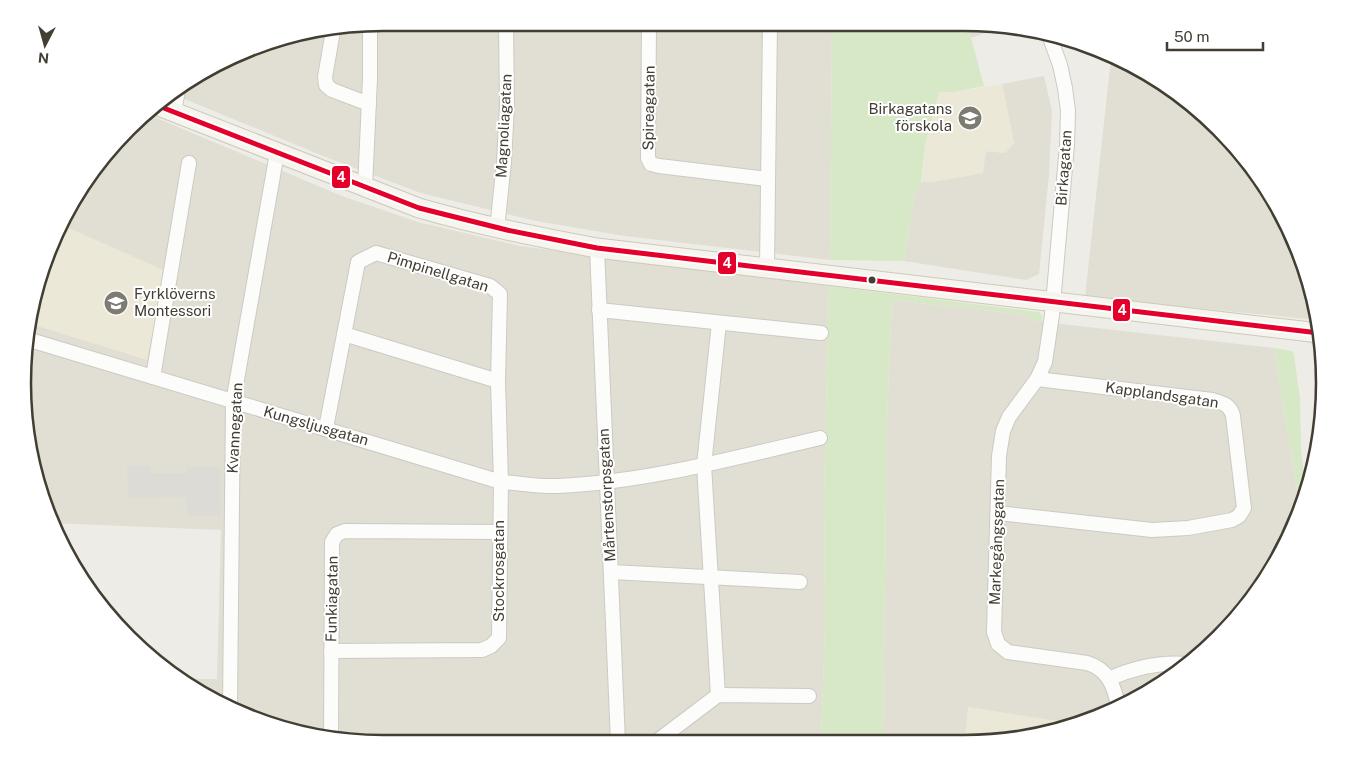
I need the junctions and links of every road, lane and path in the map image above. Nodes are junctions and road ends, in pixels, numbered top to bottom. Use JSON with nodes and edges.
{"nodes":[{"id":1,"x":506,"y":31,"type":"edge"},
{"id":2,"x":645,"y":31,"type":"edge"},
{"id":3,"x":770,"y":31,"type":"edge"},
{"id":4,"x":370,"y":32,"type":"edge"},
{"id":5,"x":332,"y":35,"type":"edge"},
{"id":6,"x":1051,"y":42,"type":"edge"},
{"id":7,"x":176,"y":99,"type":"edge"},
{"id":8,"x":369,"y":104,"type":"junction"},
{"id":9,"x":164,"y":108,"type":"edge"},
{"id":10,"x":174,"y":113,"type":"junction"},
{"id":11,"x":276,"y":153,"type":"junction"},
{"id":12,"x":189,"y":163,"type":"dead end"},
{"id":13,"x":767,"y":179,"type":"junction"},
{"id":14,"x":365,"y":188,"type":"junction"},
{"id":15,"x":497,"y":229,"type":"junction"},
{"id":16,"x":597,"y":248,"type":"junction"},
{"id":17,"x":766,"y":268,"type":"junction"},
{"id":18,"x":1054,"y":303,"type":"junction"},
{"id":19,"x":599,"y":310,"type":"junction"},
{"id":20,"x":719,"y":323,"type":"junction"},
{"id":21,"x":1312,"y":332,"type":"edge"},
{"id":22,"x":821,"y":333,"type":"dead end"},
{"id":23,"x":344,"y":334,"type":"junction"},
{"id":24,"x":34,"y":341,"type":"edge"},
{"id":25,"x":153,"y":377,"type":"junction"},
{"id":26,"x":1038,"y":379,"type":"junction"},
{"id":27,"x":498,"y":381,"type":"junction"},
{"id":28,"x":233,"y":402,"type":"junction"},
{"id":29,"x":326,"y":428,"type":"junction"},
{"id":30,"x":820,"y":438,"type":"dead end"},
{"id":31,"x":704,"y":465,"type":"junction"},
{"id":32,"x":500,"y":482,"type":"junction"},
{"id":33,"x":607,"y":482,"type":"junction"},
{"id":34,"x":998,"y":513,"type":"junction"},
{"id":35,"x":499,"y":532,"type":"junction"},
{"id":36,"x":611,"y":572,"type":"junction"},
{"id":37,"x":711,"y":577,"type":"junction"},
{"id":38,"x":800,"y":582,"type":"dead end"},
{"id":39,"x":331,"y":651,"type":"junction"},
{"id":40,"x":1175,"y":664,"type":"edge"},
{"id":41,"x":1109,"y":679,"type":"junction"},
{"id":42,"x":718,"y":695,"type":"junction"},
{"id":43,"x":808,"y":696,"type":"dead end"},
{"id":44,"x":230,"y":699,"type":"edge"},
{"id":45,"x":1117,"y":700,"type":"edge"},
{"id":46,"x":330,"y":731,"type":"edge"},
{"id":47,"x":618,"y":735,"type":"edge"},
{"id":48,"x":665,"y":735,"type":"edge"}],
"edges":[{"from":1,"to":15,"type":"street","name":"Magnoliagatan"},
{"from":2,"to":13,"type":"street","name":"Spireagatan"},
{"from":3,"to":13,"type":"street"},
{"from":4,"to":8,"type":"street"},
{"from":5,"to":8,"type":"street"},
{"from":6,"to":18,"type":"street","name":"Birkagatan"},
{"from":7,"to":10,"type":"street"},
{"from":8,"to":14,"type":"street"},
{"from":9,"to":10,"type":"street"},
{"from":10,"to":11,"type":"street"},
{"from":11,"to":14,"type":"street"},
{"from":11,"to":28,"type":"street","name":"Kvannegatan"},
{"from":12,"to":25,"type":"street"},
{"from":13,"to":17,"type":"street"},
{"from":14,"to":15,"type":"street"},
{"from":15,"to":16,"type":"street"},
{"from":16,"to":17,"type":"street"},
{"from":16,"to":19,"type":"street","name":"Mårtenstorpsgatan"},
{"from":17,"to":18,"type":"street"},
{"from":18,"to":21,"type":"street"},
{"from":18,"to":26,"type":"street","name":"Markegångsgatan"},
{"from":19,"to":20,"type":"street"},
{"from":19,"to":33,"type":"street","name":"Mårtenstorpsgatan"},
{"from":20,"to":22,"type":"street"},
{"from":20,"to":31,"type":"street"},
{"from":23,"to":27,"type":"street"},
{"from":23,"to":27,"type":"street","name":"Pimpinellgatan"},
{"from":23,"to":29,"type":"street","name":"Pimpinellgatan"},
{"from":24,"to":25,"type":"street","name":"Kungsljusgatan"},
{"from":25,"to":28,"type":"street","name":"Kungsljusgatan"},
{"from":26,"to":34,"type":"street","name":"Markegångsgatan"},
{"from":26,"to":34,"type":"street","name":"Kapplandsgatan"},
{"from":27,"to":32,"type":"street","name":"Pimpinellgatan"},
{"from":28,"to":29,"type":"street","name":"Kungsljusgatan"},
{"from":28,"to":44,"type":"street","name":"Kvannegatan"},
{"from":29,"to":32,"type":"street","name":"Kungsljusgatan"},
{"from":30,"to":31,"type":"street","name":"Kungsljusgatan"},
{"from":31,"to":33,"type":"street","name":"Kungsljusgatan"},
{"from":31,"to":37,"type":"street"},
{"from":32,"to":33,"type":"street","name":"Kungsljusgatan"},
{"from":32,"to":35,"type":"street","name":"Stockrosgatan"},
{"from":33,"to":36,"type":"street","name":"Mårtenstorpsgatan"},
{"from":34,"to":41,"type":"street","name":"Markegångsgatan"},
{"from":35,"to":39,"type":"street","name":"Stockrosgatan"},
{"from":35,"to":39,"type":"street","name":"Funkiagatan"},
{"from":36,"to":37,"type":"street"},
{"from":36,"to":47,"type":"street","name":"Mårtenstorpsgatan"},
{"from":37,"to":38,"type":"street"},
{"from":37,"to":42,"type":"street"},
{"from":39,"to":46,"type":"street","name":"Funkiagatan"},
{"from":40,"to":41,"type":"street"},
{"from":41,"to":45,"type":"street"},
{"from":42,"to":43,"type":"street"},
{"from":42,"to":48,"type":"street"}]}
